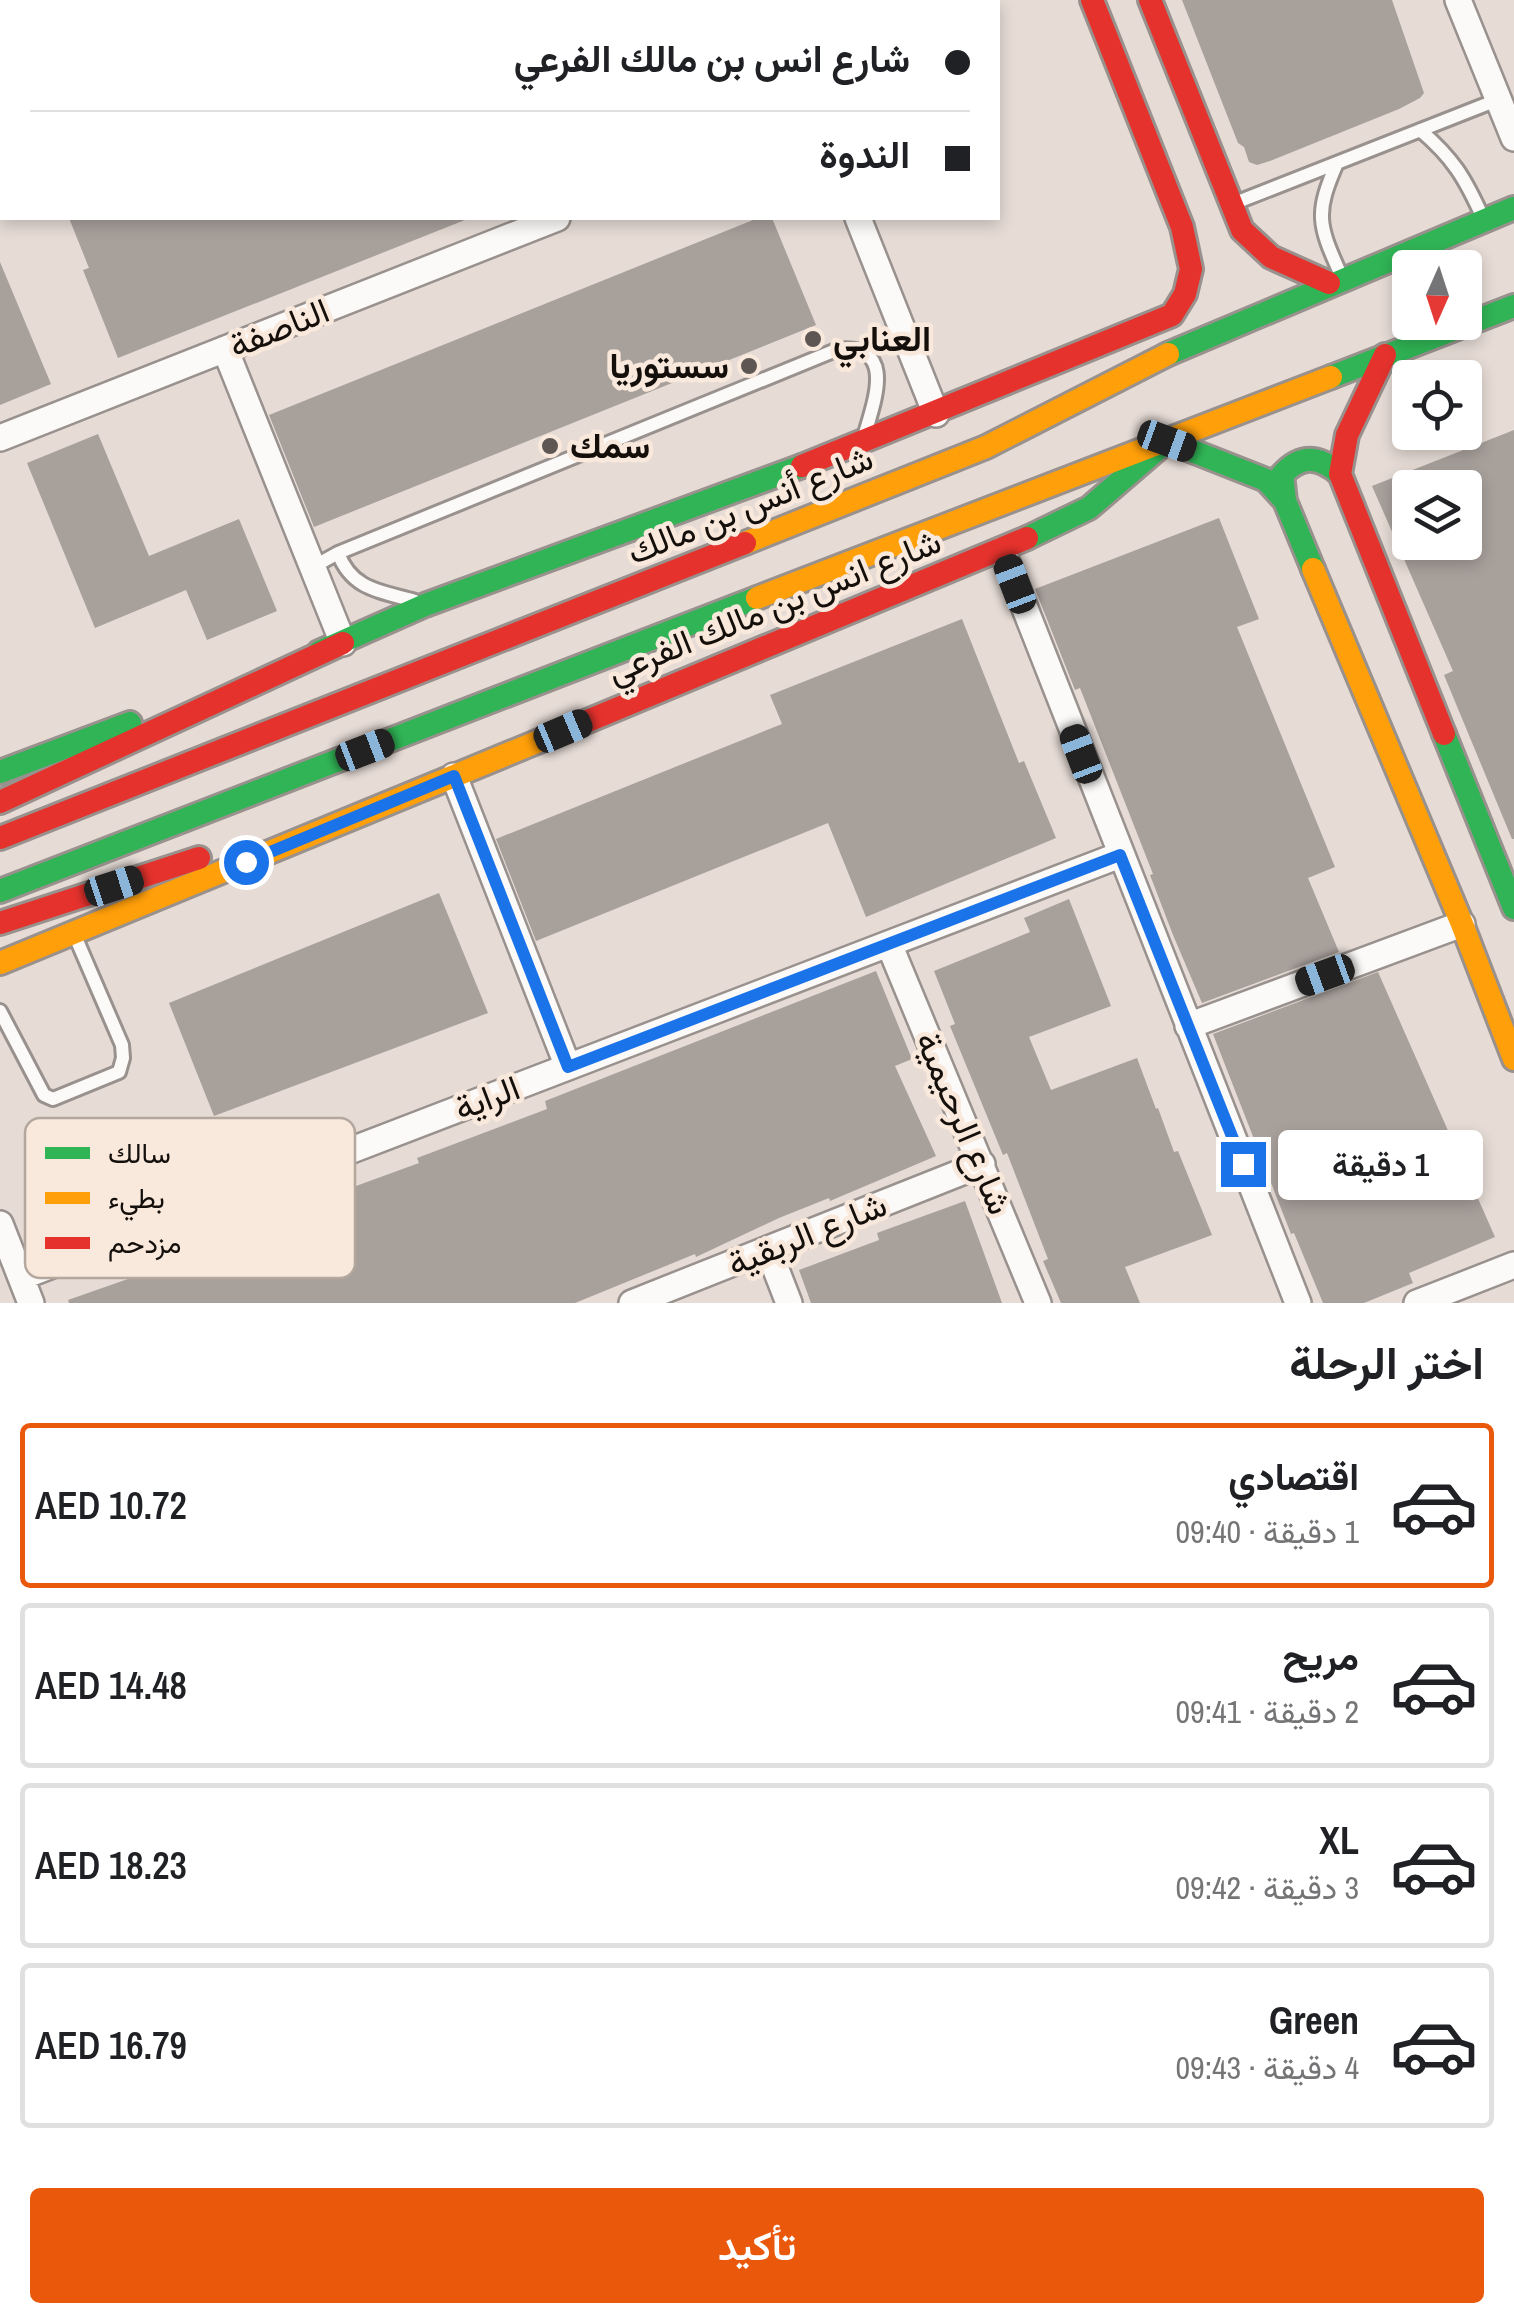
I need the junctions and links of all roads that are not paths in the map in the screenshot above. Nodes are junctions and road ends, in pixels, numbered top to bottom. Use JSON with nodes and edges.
{"nodes":[{"id":1,"x":1092,"y":0,"type":"edge"},
{"id":2,"x":1150,"y":0,"type":"edge"},
{"id":3,"x":1458,"y":0,"type":"edge"},
{"id":4,"x":1497,"y":100,"type":"junction"},
{"id":5,"x":1420,"y":130,"type":"junction"},
{"id":6,"x":1514,"y":138,"type":"edge"},
{"id":7,"x":1337,"y":162,"type":"junction"},
{"id":8,"x":1230,"y":205,"type":"junction"},
{"id":9,"x":1514,"y":208,"type":"edge"},
{"id":10,"x":552,"y":220,"type":"edge"},
{"id":11,"x":859,"y":220,"type":"edge"},
{"id":12,"x":1484,"y":220,"type":"junction"},
{"id":13,"x":1335,"y":280,"type":"junction"},
{"id":14,"x":1514,"y":306,"type":"edge"},
{"id":15,"x":1195,"y":340,"type":"junction"},
{"id":16,"x":226,"y":349,"type":"junction"},
{"id":17,"x":1384,"y":355,"type":"junction"},
{"id":18,"x":936,"y":414,"type":"junction"},
{"id":19,"x":0,"y":438,"type":"edge"},
{"id":20,"x":1167,"y":441,"type":"junction"},
{"id":21,"x":862,"y":444,"type":"junction"},
{"id":22,"x":1340,"y":474,"type":"junction"},
{"id":23,"x":1286,"y":501,"type":"junction"},
{"id":24,"x":1002,"y":550,"type":"junction"},
{"id":25,"x":338,"y":553,"type":"junction"},
{"id":26,"x":313,"y":566,"type":"junction"},
{"id":27,"x":425,"y":604,"type":"junction"},
{"id":28,"x":343,"y":643,"type":"junction"},
{"id":29,"x":0,"y":772,"type":"edge"},
{"id":30,"x":454,"y":776,"type":"junction"},
{"id":31,"x":0,"y":802,"type":"edge"},
{"id":32,"x":0,"y":838,"type":"edge"},
{"id":33,"x":1120,"y":855,"type":"junction"},
{"id":34,"x":0,"y":891,"type":"edge"},
{"id":35,"x":1514,"y":908,"type":"edge"},
{"id":36,"x":0,"y":922,"type":"edge"},
{"id":37,"x":1462,"y":924,"type":"junction"},
{"id":38,"x":73,"y":933,"type":"junction"},
{"id":39,"x":889,"y":944,"type":"junction"},
{"id":40,"x":0,"y":963,"type":"edge"},
{"id":41,"x":0,"y":1011,"type":"edge"},
{"id":42,"x":1188,"y":1026,"type":"junction"},
{"id":43,"x":1514,"y":1058,"type":"edge"},
{"id":44,"x":568,"y":1067,"type":"junction"},
{"id":45,"x":355,"y":1149,"type":"edge"},
{"id":46,"x":982,"y":1164,"type":"junction"},
{"id":47,"x":0,"y":1224,"type":"edge"},
{"id":48,"x":768,"y":1249,"type":"junction"},
{"id":49,"x":1514,"y":1265,"type":"edge"},
{"id":50,"x":25,"y":1275,"type":"edge"},
{"id":51,"x":21,"y":1277,"type":"junction"},
{"id":52,"x":31,"y":1303,"type":"edge"},
{"id":53,"x":632,"y":1303,"type":"edge"},
{"id":54,"x":789,"y":1303,"type":"edge"},
{"id":55,"x":1038,"y":1303,"type":"edge"},
{"id":56,"x":1298,"y":1303,"type":"edge"},
{"id":57,"x":1417,"y":1303,"type":"edge"}],
"edges":[{"from":1,"to":18,"type":"street"},
{"from":2,"to":8,"type":"street"},
{"from":3,"to":4,"type":"street"},
{"from":4,"to":5,"type":"lane"},
{"from":4,"to":6,"type":"street"},
{"from":5,"to":7,"type":"lane"},
{"from":5,"to":12,"type":"lane"},
{"from":7,"to":8,"type":"lane"},
{"from":7,"to":13,"type":"lane"},
{"from":8,"to":13,"type":"street"},
{"from":9,"to":12,"type":"street","name":"شارع أنس بن مالك"},
{"from":10,"to":16,"type":"street","name":"الناصفة"},
{"from":11,"to":18,"type":"street"},
{"from":12,"to":13,"type":"street","name":"شارع أنس بن مالك"},
{"from":13,"to":15,"type":"street","name":"شارع أنس بن مالك"},
{"from":14,"to":17,"type":"street"},
{"from":15,"to":21,"type":"street"},
{"from":15,"to":32,"type":"street","name":"شارع أنس بن مالك"},
{"from":16,"to":19,"type":"street","name":"الناصفة"},
{"from":16,"to":26,"type":"street"},
{"from":17,"to":20,"type":"street"},
{"from":17,"to":22,"type":"street"},
{"from":18,"to":21,"type":"street"},
{"from":20,"to":23,"type":"street"},
{"from":20,"to":24,"type":"street","name":"شارع انس بن مالك الفرعي"},
{"from":20,"to":34,"type":"street"},
{"from":21,"to":25,"type":"lane"},
{"from":21,"to":27,"type":"street"},
{"from":22,"to":23,"type":"street"},
{"from":22,"to":35,"type":"street"},
{"from":23,"to":37,"type":"street"},
{"from":24,"to":30,"type":"street","name":"شارع انس بن مالك الفرعي"},
{"from":24,"to":33,"type":"street"},
{"from":25,"to":26,"type":"lane"},
{"from":25,"to":27,"type":"lane"},
{"from":26,"to":28,"type":"street"},
{"from":27,"to":28,"type":"street"},
{"from":28,"to":29,"type":"street"},
{"from":28,"to":31,"type":"street"},
{"from":30,"to":36,"type":"street"},
{"from":30,"to":38,"type":"street","name":"شارع انس بن مالك الفرعي"},
{"from":30,"to":44,"type":"street"},
{"from":33,"to":39,"type":"street","name":"الراية"},
{"from":33,"to":42,"type":"street"},
{"from":37,"to":42,"type":"street"},
{"from":37,"to":43,"type":"street"},
{"from":38,"to":40,"type":"street","name":"شارع انس بن مالك الفرعي"},
{"from":38,"to":41,"type":"lane"},
{"from":39,"to":44,"type":"street","name":"الراية"},
{"from":39,"to":46,"type":"street","name":"شارع الرحيمية"},
{"from":42,"to":56,"type":"street"},
{"from":44,"to":45,"type":"street","name":"الراية"},
{"from":46,"to":48,"type":"street","name":"شارع الربقية"},
{"from":46,"to":55,"type":"street","name":"شارع الرحيمية"},
{"from":47,"to":51,"type":"street"},
{"from":48,"to":53,"type":"street","name":"شارع الربقية"},
{"from":48,"to":54,"type":"street"},
{"from":49,"to":57,"type":"street"},
{"from":50,"to":51,"type":"street","name":"الراية"},
{"from":51,"to":52,"type":"street"}]}
